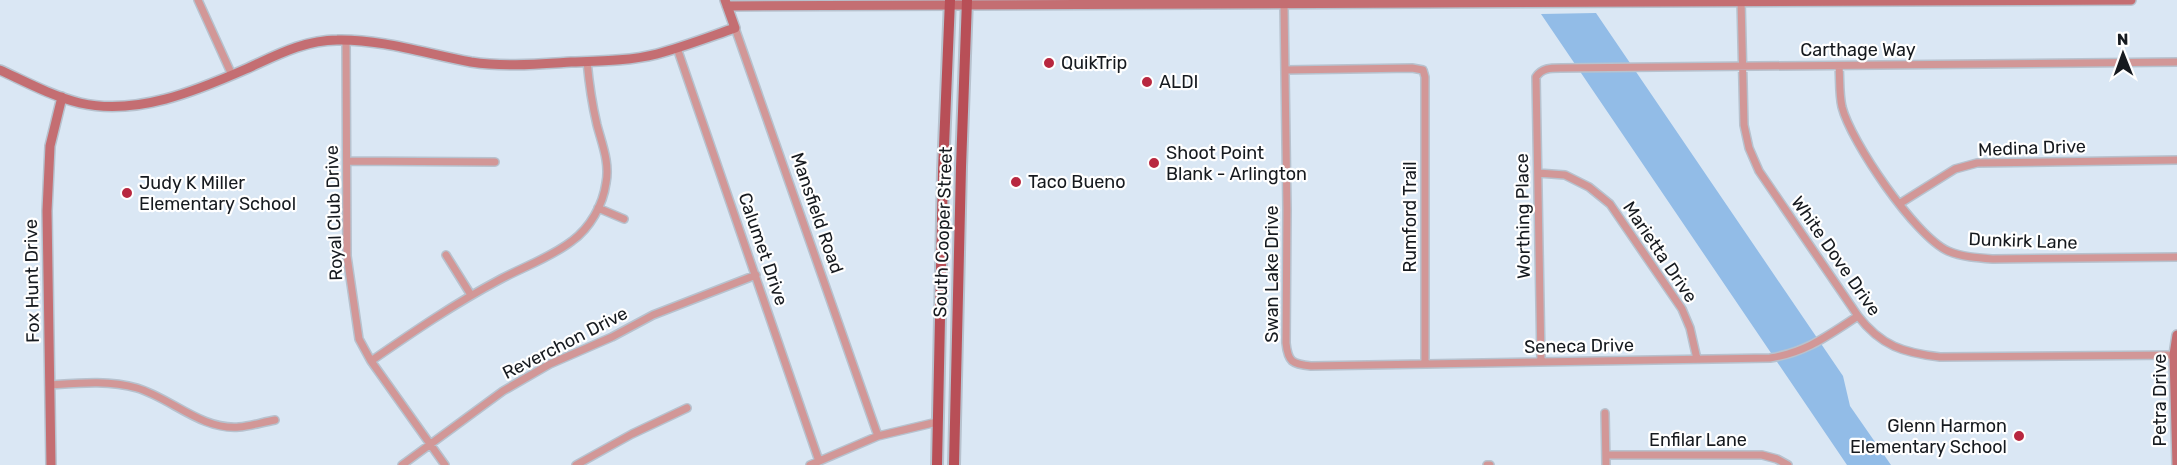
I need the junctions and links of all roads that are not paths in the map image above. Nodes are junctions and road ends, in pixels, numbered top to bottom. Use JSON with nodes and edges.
{"nodes":[{"id":1,"x":198,"y":0,"type":"edge"},
{"id":2,"x":1931,"y":0,"type":"edge"},
{"id":3,"x":2131,"y":0,"type":"edge"},
{"id":4,"x":1741,"y":2,"type":"edge"},
{"id":5,"x":726,"y":3,"type":"edge"},
{"id":6,"x":950,"y":3,"type":"edge"},
{"id":7,"x":967,"y":3,"type":"edge"},
{"id":8,"x":1284,"y":5,"type":"junction"},
{"id":9,"x":735,"y":28,"type":"junction"},
{"id":10,"x":346,"y":40,"type":"junction"},
{"id":11,"x":677,"y":48,"type":"junction"},
{"id":12,"x":587,"y":61,"type":"junction"},
{"id":13,"x":2177,"y":62,"type":"edge"},
{"id":14,"x":1743,"y":66,"type":"junction"},
{"id":15,"x":1839,"y":66,"type":"junction"},
{"id":16,"x":0,"y":70,"type":"edge"},
{"id":17,"x":1285,"y":70,"type":"junction"},
{"id":18,"x":1540,"y":71,"type":"joint"},
{"id":19,"x":232,"y":75,"type":"junction"},
{"id":20,"x":62,"y":97,"type":"junction"},
{"id":21,"x":2177,"y":160,"type":"edge"},
{"id":22,"x":347,"y":161,"type":"junction"},
{"id":23,"x":495,"y":162,"type":"dead end"},
{"id":24,"x":1538,"y":173,"type":"junction"},
{"id":25,"x":1899,"y":204,"type":"junction"},
{"id":26,"x":598,"y":208,"type":"junction"},
{"id":27,"x":624,"y":219,"type":"dead end"},
{"id":28,"x":942,"y":231,"type":"junction"},
{"id":29,"x":959,"y":231,"type":"junction"},
{"id":30,"x":446,"y":255,"type":"dead end"},
{"id":31,"x":2177,"y":257,"type":"edge"},
{"id":32,"x":756,"y":274,"type":"junction"},
{"id":33,"x":471,"y":295,"type":"junction"},
{"id":34,"x":1858,"y":316,"type":"junction"},
{"id":35,"x":2177,"y":336,"type":"edge"},
{"id":36,"x":2176,"y":355,"type":"edge"},
{"id":37,"x":1697,"y":359,"type":"junction"},
{"id":38,"x":1291,"y":361,"type":"joint"},
{"id":39,"x":1541,"y":361,"type":"junction"},
{"id":40,"x":371,"y":362,"type":"junction"},
{"id":41,"x":1425,"y":364,"type":"junction"},
{"id":42,"x":50,"y":385,"type":"junction"},
{"id":43,"x":687,"y":408,"type":"dead end"},
{"id":44,"x":1605,"y":413,"type":"dead end"},
{"id":45,"x":275,"y":420,"type":"dead end"},
{"id":46,"x":937,"y":422,"type":"junction"},
{"id":47,"x":878,"y":436,"type":"junction"},
{"id":48,"x":430,"y":444,"type":"junction"},
{"id":49,"x":1606,"y":455,"type":"junction"},
{"id":50,"x":2177,"y":455,"type":"edge"},
{"id":51,"x":819,"y":461,"type":"junction"},
{"id":52,"x":51,"y":465,"type":"edge"},
{"id":53,"x":402,"y":465,"type":"edge"},
{"id":54,"x":445,"y":465,"type":"edge"},
{"id":55,"x":576,"y":465,"type":"edge"},
{"id":56,"x":810,"y":465,"type":"edge"},
{"id":57,"x":937,"y":465,"type":"edge"},
{"id":58,"x":954,"y":465,"type":"edge"},
{"id":59,"x":1606,"y":465,"type":"edge"},
{"id":60,"x":1788,"y":465,"type":"edge"},
{"id":61,"x":2177,"y":465,"type":"edge"}],
"edges":[{"from":1,"to":19,"type":"street"},
{"from":2,"to":3,"type":"street"},
{"from":2,"to":4,"type":"street"},
{"from":4,"to":8,"type":"street"},
{"from":4,"to":14,"type":"street","name":"White Dove Drive"},
{"from":5,"to":6,"type":"street"},
{"from":5,"to":9,"type":"street","name":"Mansfield Road"},
{"from":6,"to":7,"type":"street"},
{"from":6,"to":28,"type":"main road","name":"South Cooper Street"},
{"from":7,"to":8,"type":"street"},
{"from":7,"to":29,"type":"main road","name":"South Cooper Street"},
{"from":8,"to":17,"type":"street","name":"Swan Lake Drive"},
{"from":9,"to":11,"type":"street"},
{"from":9,"to":47,"type":"street","name":"Mansfield Road"},
{"from":10,"to":12,"type":"street"},
{"from":10,"to":19,"type":"street"},
{"from":10,"to":22,"type":"street","name":"Royal Club Drive"},
{"from":11,"to":12,"type":"street"},
{"from":11,"to":32,"type":"street","name":"Calumet Drive"},
{"from":12,"to":26,"type":"street"},
{"from":13,"to":15,"type":"street","name":"Carthage Way"},
{"from":14,"to":15,"type":"street","name":"Carthage Way"},
{"from":14,"to":18,"type":"street","name":"Carthage Way"},
{"from":14,"to":34,"type":"street","name":"White Dove Drive"},
{"from":15,"to":25,"type":"street","name":"Dunkirk Lane"},
{"from":16,"to":20,"type":"street"},
{"from":17,"to":38,"type":"street","name":"Swan Lake Drive"},
{"from":17,"to":41,"type":"street","name":"Rumford Trail"},
{"from":18,"to":24,"type":"street","name":"Worthing Place"},
{"from":19,"to":20,"type":"street"},
{"from":20,"to":42,"type":"street","name":"Fox Hunt Drive"},
{"from":21,"to":25,"type":"street","name":"Medina Drive"},
{"from":22,"to":23,"type":"street"},
{"from":22,"to":40,"type":"street","name":"Royal Club Drive"},
{"from":24,"to":37,"type":"street","name":"Marietta Drive"},
{"from":24,"to":39,"type":"street","name":"Worthing Place"},
{"from":25,"to":31,"type":"street","name":"Dunkirk Lane"},
{"from":26,"to":27,"type":"street"},
{"from":26,"to":33,"type":"street"},
{"from":28,"to":29,"type":"main road"},
{"from":28,"to":46,"type":"main road","name":"South Cooper Street"},
{"from":29,"to":58,"type":"main road","name":"South Cooper Street"},
{"from":30,"to":33,"type":"street"},
{"from":32,"to":48,"type":"street","name":"Reverchon Drive"},
{"from":32,"to":51,"type":"street","name":"Calumet Drive"},
{"from":33,"to":40,"type":"street"},
{"from":34,"to":36,"type":"street","name":"White Dove Drive"},
{"from":34,"to":37,"type":"street","name":"Seneca Drive"},
{"from":35,"to":36,"type":"street","name":"Petra Drive"},
{"from":36,"to":50,"type":"street","name":"Petra Drive"},
{"from":37,"to":39,"type":"street","name":"Seneca Drive"},
{"from":38,"to":41,"type":"street","name":"Seneca Drive"},
{"from":39,"to":41,"type":"street","name":"Seneca Drive"},
{"from":40,"to":48,"type":"street","name":"Royal Club Drive"},
{"from":42,"to":45,"type":"street"},
{"from":42,"to":52,"type":"street","name":"Fox Hunt Drive"},
{"from":43,"to":55,"type":"street"},
{"from":44,"to":49,"type":"street"},
{"from":46,"to":47,"type":"street"},
{"from":46,"to":57,"type":"main road","name":"South Cooper Street"},
{"from":47,"to":51,"type":"street"},
{"from":48,"to":53,"type":"street","name":"Reverchon Drive"},
{"from":48,"to":54,"type":"street","name":"Royal Club Drive"},
{"from":49,"to":59,"type":"street"},
{"from":49,"to":60,"type":"street","name":"Enfilar Lane"},
{"from":50,"to":61,"type":"street","name":"Petra Drive"},
{"from":51,"to":56,"type":"street"}]}
